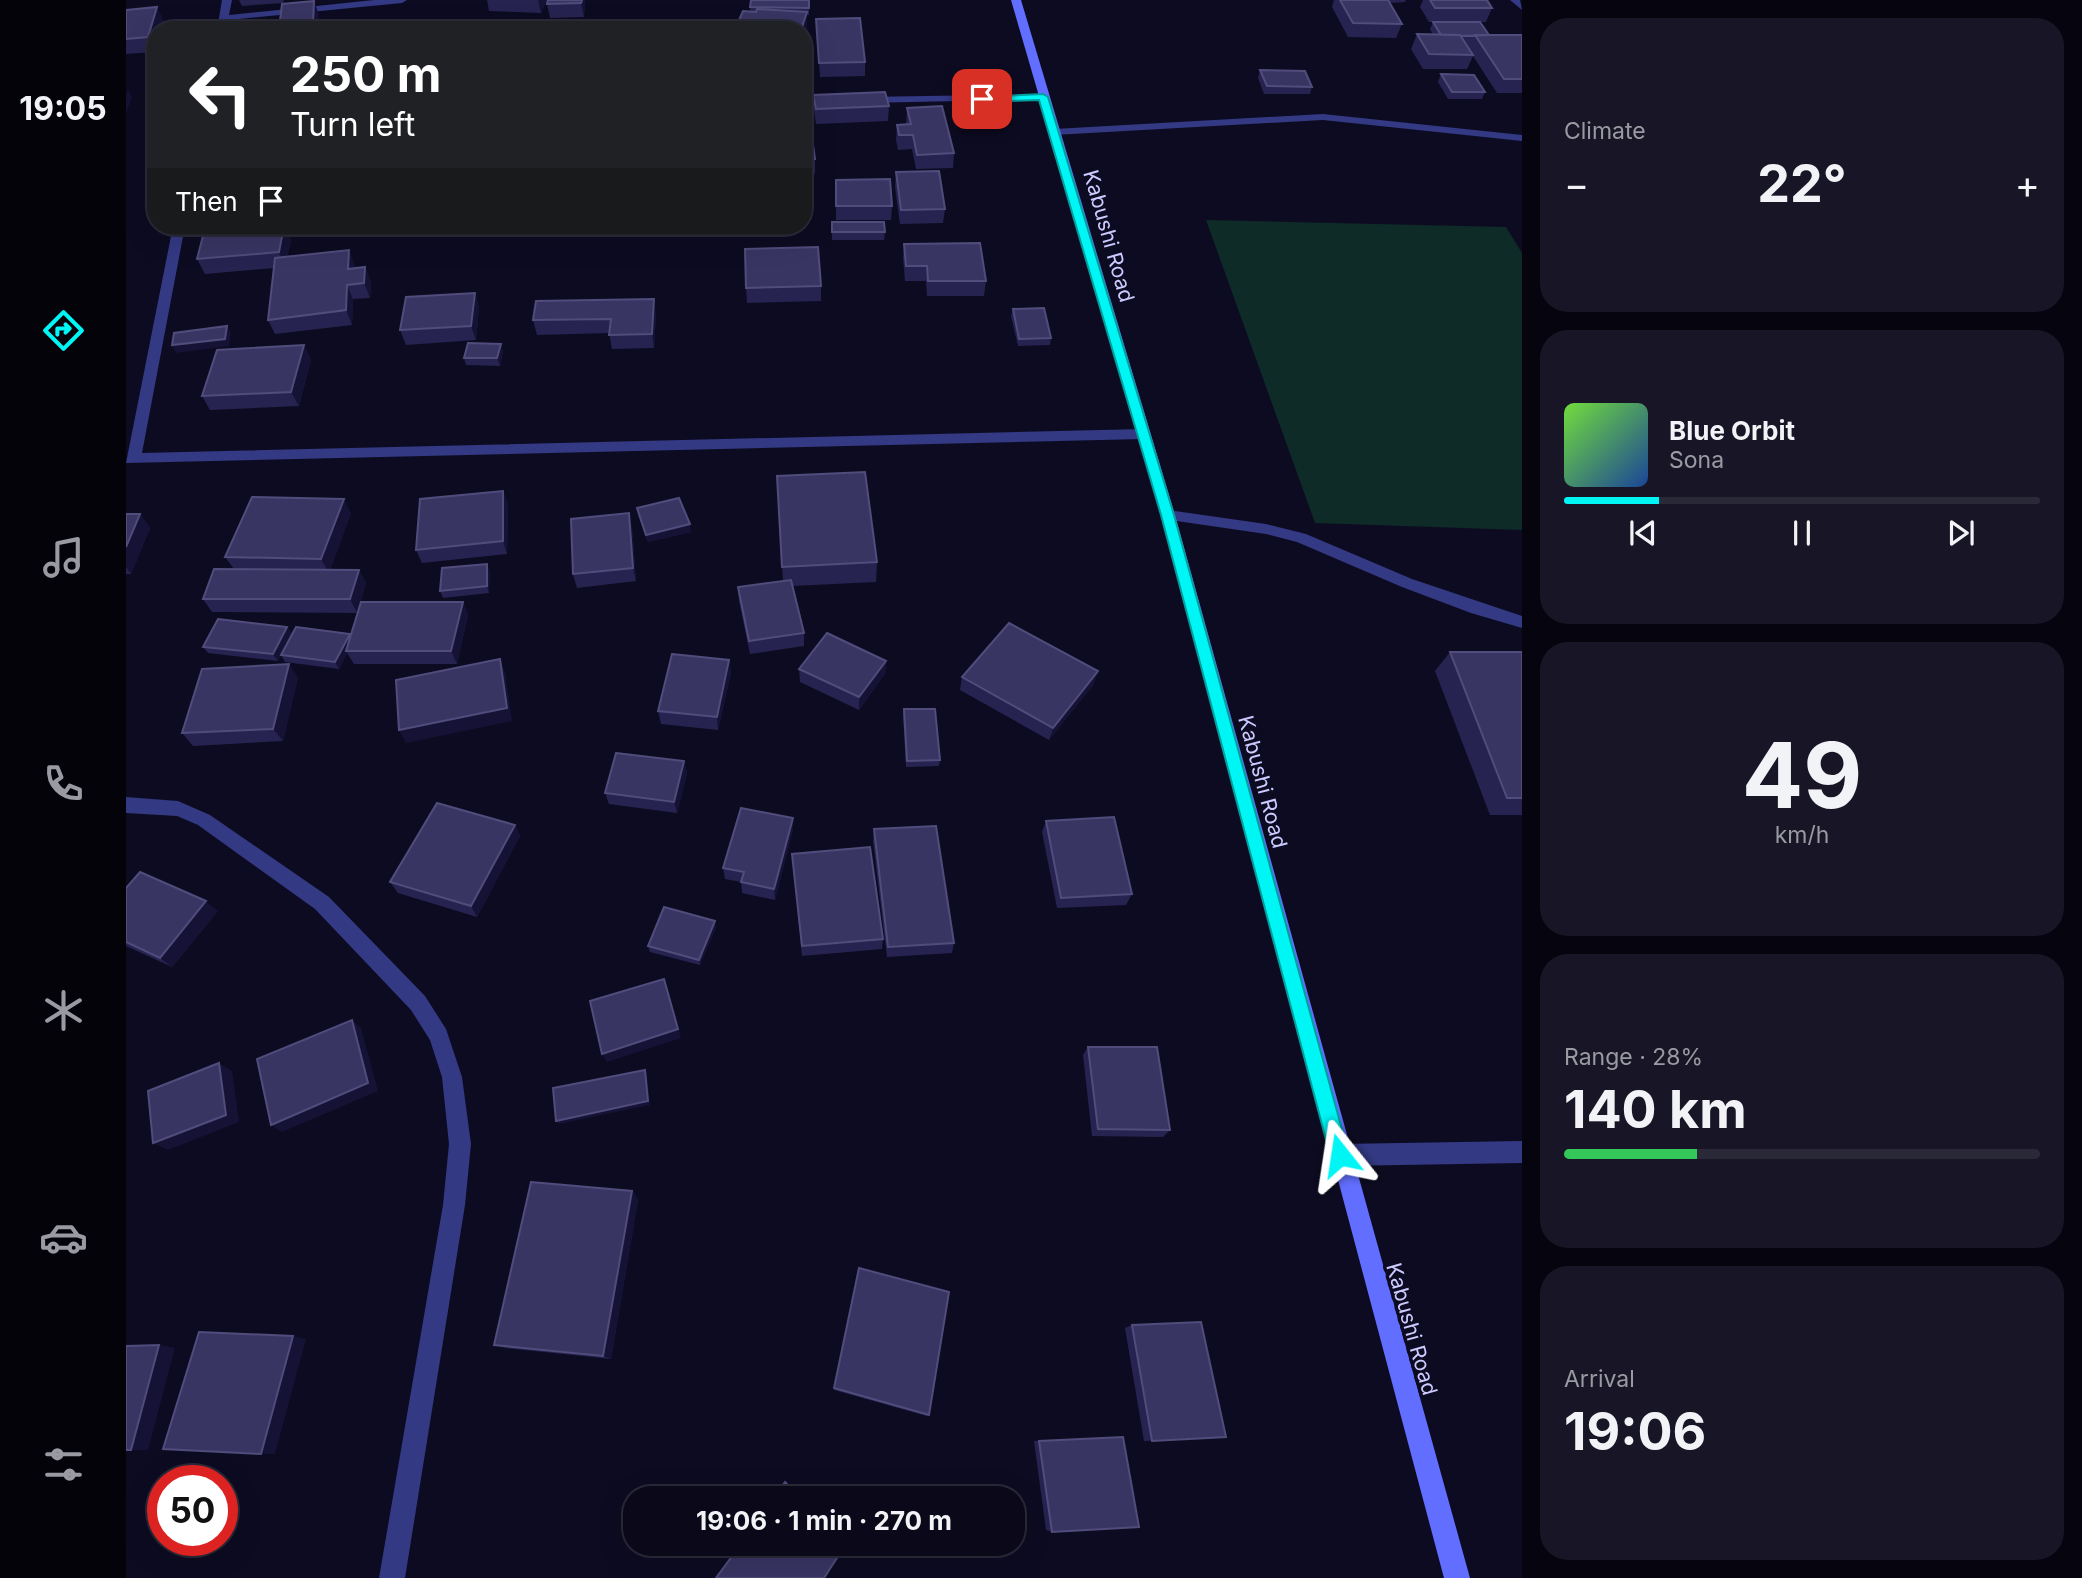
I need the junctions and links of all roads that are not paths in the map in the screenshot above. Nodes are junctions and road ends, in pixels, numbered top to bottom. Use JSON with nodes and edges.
{"nodes":[{"id":1,"x":227,"y":0,"type":"edge"},
{"id":2,"x":402,"y":0,"type":"edge"},
{"id":3,"x":1016,"y":0,"type":"edge"},
{"id":4,"x":1515,"y":0,"type":"edge"},
{"id":5,"x":1522,"y":7,"type":"edge"},
{"id":6,"x":224,"y":18,"type":"junction"},
{"id":7,"x":224,"y":21,"type":"edge"},
{"id":8,"x":1043,"y":97,"type":"junction"},
{"id":9,"x":812,"y":101,"type":"edge"},
{"id":10,"x":1054,"y":132,"type":"junction"},
{"id":11,"x":1522,"y":138,"type":"edge"},
{"id":12,"x":177,"y":235,"type":"edge"},
{"id":13,"x":1143,"y":434,"type":"junction"},
{"id":14,"x":130,"y":458,"type":"edge"},
{"id":15,"x":1168,"y":515,"type":"junction"},
{"id":16,"x":1522,"y":622,"type":"edge"},
{"id":17,"x":126,"y":805,"type":"edge"},
{"id":18,"x":1522,"y":1152,"type":"edge"},
{"id":19,"x":1340,"y":1155,"type":"junction"},
{"id":20,"x":392,"y":1578,"type":"edge"},
{"id":21,"x":1458,"y":1578,"type":"edge"}],
"edges":[{"from":1,"to":6,"type":"street"},
{"from":2,"to":6,"type":"street"},
{"from":3,"to":8,"type":"main road","name":"Kabushi Road"},
{"from":4,"to":5,"type":"street"},
{"from":6,"to":7,"type":"street"},
{"from":8,"to":9,"type":"street"},
{"from":8,"to":10,"type":"main road","name":"Kabushi Road"},
{"from":10,"to":11,"type":"street"},
{"from":10,"to":13,"type":"main road","name":"Kabushi Road"},
{"from":12,"to":14,"type":"street"},
{"from":13,"to":14,"type":"street"},
{"from":13,"to":15,"type":"main road","name":"Kabushi Road"},
{"from":15,"to":16,"type":"street"},
{"from":15,"to":19,"type":"main road","name":"Kabushi Road"},
{"from":17,"to":20,"type":"street"},
{"from":18,"to":19,"type":"street"},
{"from":19,"to":21,"type":"main road","name":"Kabushi Road"}]}
